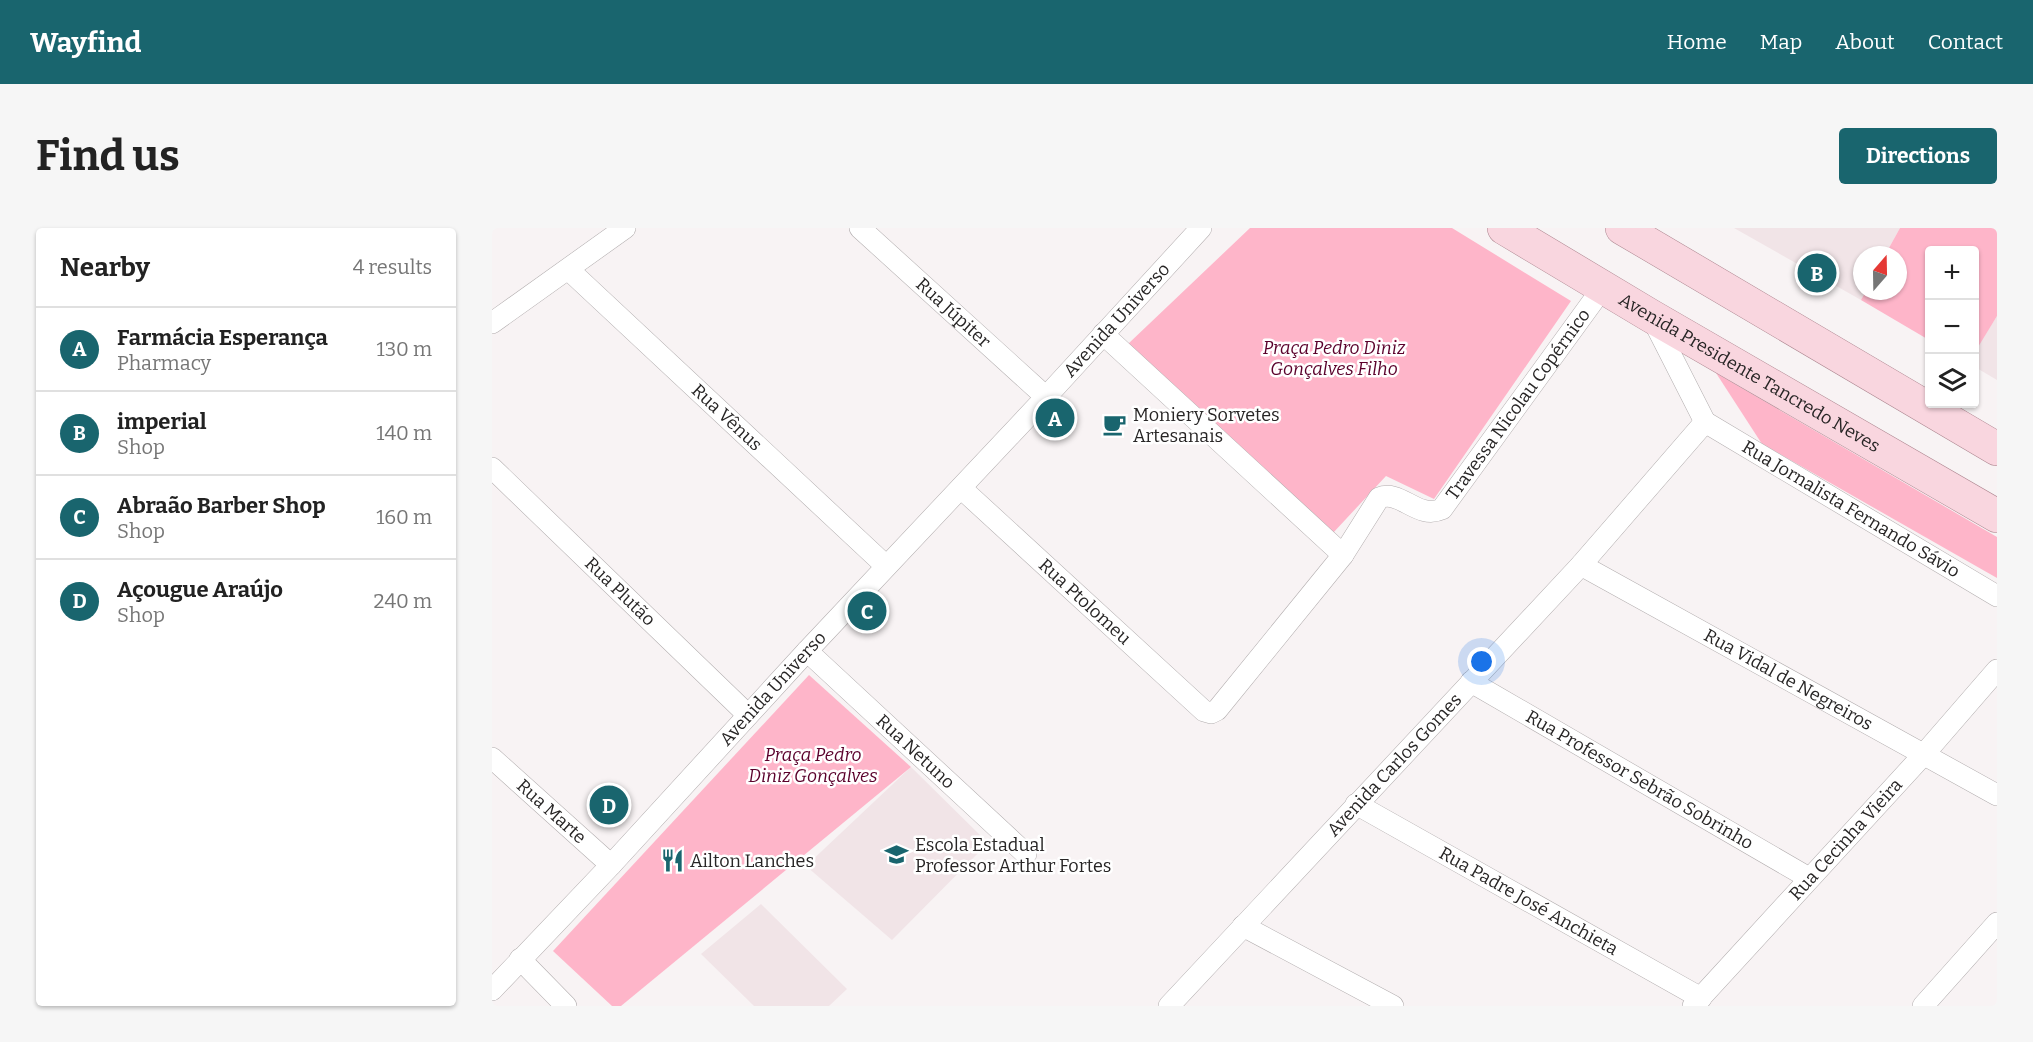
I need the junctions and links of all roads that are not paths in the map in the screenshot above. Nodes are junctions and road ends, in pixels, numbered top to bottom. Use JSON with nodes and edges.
{"nodes":[{"id":1,"x":625,"y":228,"type":"edge"},
{"id":2,"x":860,"y":228,"type":"edge"},
{"id":3,"x":1201,"y":228,"type":"edge"},
{"id":4,"x":1504,"y":228,"type":"edge"},
{"id":5,"x":1622,"y":228,"type":"edge"},
{"id":6,"x":569,"y":270,"type":"junction"},
{"id":7,"x":1604,"y":286,"type":"junction"},
{"id":8,"x":1651,"y":316,"type":"junction"},
{"id":9,"x":492,"y":324,"type":"edge"},
{"id":10,"x":1103,"y":333,"type":"junction"},
{"id":11,"x":1046,"y":397,"type":"junction"},
{"id":12,"x":1705,"y":422,"type":"junction"},
{"id":13,"x":1997,"y":449,"type":"edge"},
{"id":14,"x":492,"y":468,"type":"edge"},
{"id":15,"x":961,"y":488,"type":"junction"},
{"id":16,"x":1966,"y":499,"type":"junction"},
{"id":17,"x":1997,"y":509,"type":"edge"},
{"id":18,"x":1997,"y":516,"type":"edge"},
{"id":19,"x":1343,"y":555,"type":"junction"},
{"id":20,"x":1581,"y":565,"type":"junction"},
{"id":21,"x":886,"y":566,"type":"junction"},
{"id":22,"x":1997,"y":596,"type":"edge"},
{"id":23,"x":807,"y":651,"type":"junction"},
{"id":24,"x":1997,"y":670,"type":"edge"},
{"id":25,"x":1471,"y":682,"type":"junction"},
{"id":26,"x":1211,"y":713,"type":"joint"},
{"id":27,"x":748,"y":715,"type":"junction"},
{"id":28,"x":1925,"y":753,"type":"junction"},
{"id":29,"x":492,"y":758,"type":"edge"},
{"id":30,"x":1997,"y":795,"type":"edge"},
{"id":31,"x":1356,"y":804,"type":"junction"},
{"id":32,"x":1026,"y":854,"type":"dead end"},
{"id":33,"x":611,"y":865,"type":"junction"},
{"id":34,"x":1809,"y":878,"type":"junction"},
{"id":35,"x":1997,"y":923,"type":"edge"},
{"id":36,"x":1243,"y":926,"type":"junction"},
{"id":37,"x":520,"y":959,"type":"junction"},
{"id":38,"x":492,"y":990,"type":"edge"},
{"id":39,"x":1697,"y":1002,"type":"edge"},
{"id":40,"x":1390,"y":1005,"type":"edge"},
{"id":41,"x":566,"y":1006,"type":"edge"},
{"id":42,"x":1169,"y":1006,"type":"edge"},
{"id":43,"x":1923,"y":1006,"type":"edge"}],
"edges":[{"from":1,"to":6,"type":"street"},
{"from":2,"to":11,"type":"street","name":"Rua Júpiter"},
{"from":3,"to":10,"type":"street","name":"Avenida Universo"},
{"from":4,"to":7,"type":"main road","name":"Avenida Presidente Tancredo Neves"},
{"from":5,"to":13,"type":"main road"},
{"from":6,"to":9,"type":"street"},
{"from":6,"to":21,"type":"street","name":"Rua Vênus"},
{"from":7,"to":8,"type":"main road","name":"Avenida Presidente Tancredo Neves"},
{"from":7,"to":19,"type":"street","name":"Travessa Nicolau Copérnico"},
{"from":8,"to":12,"type":"street"},
{"from":8,"to":16,"type":"main road","name":"Avenida Presidente Tancredo Neves"},
{"from":10,"to":11,"type":"street","name":"Avenida Universo"},
{"from":10,"to":19,"type":"street"},
{"from":11,"to":15,"type":"street","name":"Avenida Universo"},
{"from":12,"to":20,"type":"street","name":"Avenida Carlos Gomes"},
{"from":12,"to":22,"type":"street","name":"Rua Jornalista Fernando Sávio"},
{"from":14,"to":27,"type":"street","name":"Rua Plutão"},
{"from":15,"to":21,"type":"street","name":"Avenida Universo"},
{"from":15,"to":26,"type":"street","name":"Rua Ptolomeu"},
{"from":16,"to":17,"type":"main road"},
{"from":16,"to":18,"type":"main road","name":"Avenida Presidente Tancredo Neves"},
{"from":19,"to":26,"type":"street","name":"Travessa Nicolau Copérnico"},
{"from":20,"to":25,"type":"street","name":"Avenida Carlos Gomes"},
{"from":20,"to":28,"type":"street","name":"Rua Vidal de Negreiros"},
{"from":21,"to":23,"type":"street","name":"Avenida Universo"},
{"from":23,"to":27,"type":"street","name":"Avenida Universo"},
{"from":23,"to":32,"type":"street","name":"Rua Netuno"},
{"from":24,"to":28,"type":"street","name":"Rua Cecinha Vieira"},
{"from":25,"to":31,"type":"street","name":"Avenida Carlos Gomes"},
{"from":25,"to":34,"type":"street","name":"Rua Professor Sebrão Sobrinho"},
{"from":27,"to":33,"type":"street","name":"Avenida Universo"},
{"from":28,"to":30,"type":"street","name":"Rua Vidal de Negreiros"},
{"from":28,"to":34,"type":"street","name":"Rua Cecinha Vieira"},
{"from":29,"to":33,"type":"street","name":"Rua Marte"},
{"from":31,"to":36,"type":"street","name":"Avenida Carlos Gomes"},
{"from":31,"to":39,"type":"street","name":"Rua Padre José Anchieta"},
{"from":33,"to":37,"type":"street","name":"Avenida Universo"},
{"from":34,"to":39,"type":"street","name":"Rua Cecinha Vieira"},
{"from":35,"to":43,"type":"street"},
{"from":36,"to":40,"type":"street"},
{"from":36,"to":42,"type":"street","name":"Avenida Carlos Gomes"},
{"from":37,"to":38,"type":"street","name":"Avenida Universo"},
{"from":37,"to":41,"type":"street"}]}
